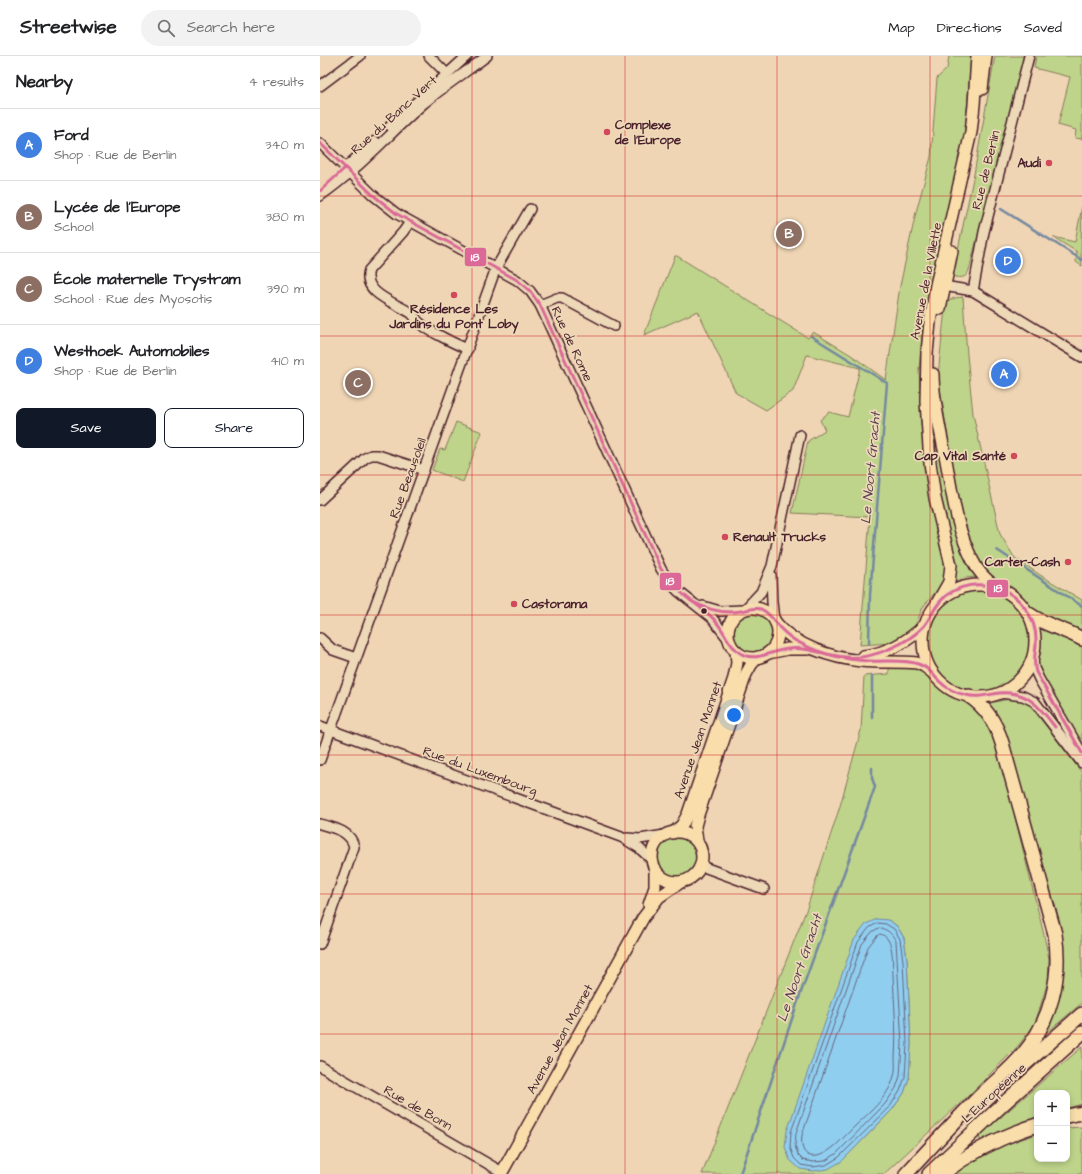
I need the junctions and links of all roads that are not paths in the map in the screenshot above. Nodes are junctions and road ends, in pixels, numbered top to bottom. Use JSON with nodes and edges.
{"nodes":[{"id":1,"x":360,"y":56,"type":"edge"},
{"id":2,"x":429,"y":56,"type":"edge"},
{"id":3,"x":467,"y":56,"type":"edge"},
{"id":4,"x":487,"y":56,"type":"edge"},
{"id":5,"x":976,"y":56,"type":"edge"},
{"id":6,"x":986,"y":56,"type":"edge"},
{"id":7,"x":1029,"y":56,"type":"edge"},
{"id":8,"x":447,"y":74,"type":"junction"},
{"id":9,"x":320,"y":86,"type":"edge"},
{"id":10,"x":320,"y":143,"type":"edge"},
{"id":11,"x":347,"y":170,"type":"junction"},
{"id":12,"x":320,"y":191,"type":"edge"},
{"id":13,"x":320,"y":196,"type":"edge"},
{"id":14,"x":530,"y":209,"type":"dead end"},
{"id":15,"x":410,"y":222,"type":"junction"},
{"id":16,"x":496,"y":268,"type":"junction"},
{"id":17,"x":940,"y":286,"type":"junction"},
{"id":18,"x":974,"y":291,"type":"junction"},
{"id":19,"x":540,"y":306,"type":"junction"},
{"id":20,"x":614,"y":326,"type":"dead end"},
{"id":21,"x":468,"y":349,"type":"junction"},
{"id":22,"x":1082,"y":357,"type":"edge"},
{"id":23,"x":800,"y":434,"type":"dead end"},
{"id":24,"x":424,"y":470,"type":"junction"},
{"id":25,"x":320,"y":500,"type":"edge"},
{"id":26,"x":772,"y":566,"type":"junction"},
{"id":27,"x":995,"y":586,"type":"junction"},
{"id":28,"x":694,"y":603,"type":"junction"},
{"id":29,"x":937,"y":603,"type":"junction"},
{"id":30,"x":744,"y":610,"type":"junction"},
{"id":31,"x":1029,"y":614,"type":"junction"},
{"id":32,"x":775,"y":621,"type":"junction"},
{"id":33,"x":925,"y":624,"type":"junction"},
{"id":34,"x":320,"y":638,"type":"edge"},
{"id":35,"x":1082,"y":639,"type":"edge"},
{"id":36,"x":729,"y":640,"type":"junction"},
{"id":37,"x":814,"y":649,"type":"junction"},
{"id":38,"x":736,"y":651,"type":"junction"},
{"id":39,"x":763,"y":655,"type":"junction"},
{"id":40,"x":843,"y":657,"type":"junction"},
{"id":41,"x":356,"y":658,"type":"junction"},
{"id":42,"x":1033,"y":658,"type":"junction"},
{"id":43,"x":933,"y":673,"type":"junction"},
{"id":44,"x":1000,"y":693,"type":"junction"},
{"id":45,"x":969,"y":696,"type":"junction"},
{"id":46,"x":320,"y":726,"type":"edge"},
{"id":47,"x":331,"y":730,"type":"junction"},
{"id":48,"x":1082,"y":753,"type":"edge"},
{"id":49,"x":320,"y":760,"type":"edge"},
{"id":50,"x":1082,"y":763,"type":"edge"},
{"id":51,"x":320,"y":824,"type":"edge"},
{"id":52,"x":669,"y":834,"type":"junction"},
{"id":53,"x":621,"y":837,"type":"junction"},
{"id":54,"x":697,"y":841,"type":"junction"},
{"id":55,"x":654,"y":865,"type":"junction"},
{"id":56,"x":701,"y":866,"type":"junction"},
{"id":57,"x":681,"y":882,"type":"junction"},
{"id":58,"x":764,"y":890,"type":"dead end"},
{"id":59,"x":643,"y":918,"type":"junction"},
{"id":60,"x":320,"y":944,"type":"edge"},
{"id":61,"x":1082,"y":1014,"type":"edge"},
{"id":62,"x":1082,"y":1033,"type":"edge"},
{"id":63,"x":320,"y":1066,"type":"edge"},
{"id":64,"x":1082,"y":1113,"type":"edge"},
{"id":65,"x":1070,"y":1115,"type":"edge"},
{"id":66,"x":1082,"y":1119,"type":"edge"},
{"id":67,"x":1070,"y":1120,"type":"edge"},
{"id":68,"x":1034,"y":1126,"type":"edge"},
{"id":69,"x":502,"y":1173,"type":"edge"},
{"id":70,"x":906,"y":1174,"type":"edge"},
{"id":71,"x":929,"y":1174,"type":"edge"},
{"id":72,"x":942,"y":1174,"type":"edge"}],
"edges":[{"from":1,"to":9,"type":"street"},
{"from":2,"to":8,"type":"street"},
{"from":3,"to":8,"type":"street","name":"Rue du Banc Vert"},
{"from":4,"to":11,"type":"street","name":"Rue du Banc Vert"},
{"from":5,"to":17,"type":"main road","name":"Avenue de la Villette"},
{"from":6,"to":17,"type":"main road","name":"Avenue de la Villette"},
{"from":7,"to":18,"type":"street","name":"Rue de Berlin"},
{"from":8,"to":11,"type":"street","name":"Rue du Banc Vert"},
{"from":10,"to":11,"type":"street","name":"Rue de Rome"},
{"from":11,"to":12,"type":"street","name":"Rue du Banc Vert"},
{"from":11,"to":13,"type":"street","name":"Rue du Banc Vert"},
{"from":11,"to":15,"type":"street","name":"Rue de Rome"},
{"from":14,"to":16,"type":"street","name":"Rue Beausoleil"},
{"from":15,"to":16,"type":"street","name":"Rue de Rome"},
{"from":15,"to":21,"type":"street"},
{"from":16,"to":19,"type":"street","name":"Rue de Rome"},
{"from":16,"to":21,"type":"street","name":"Rue Beausoleil"},
{"from":17,"to":18,"type":"street"},
{"from":17,"to":27,"type":"main road","name":"Avenue de la Villette"},
{"from":17,"to":29,"type":"main road","name":"Avenue de la Villette"},
{"from":18,"to":22,"type":"street"},
{"from":19,"to":20,"type":"street"},
{"from":19,"to":28,"type":"street","name":"Rue de Rome"},
{"from":21,"to":24,"type":"street","name":"Rue Beausoleil"},
{"from":23,"to":26,"type":"street"},
{"from":24,"to":25,"type":"street"},
{"from":24,"to":41,"type":"street","name":"Rue Beausoleil"},
{"from":26,"to":30,"type":"street"},
{"from":26,"to":32,"type":"street"},
{"from":27,"to":29,"type":"main road"},
{"from":27,"to":31,"type":"main road"},
{"from":28,"to":30,"type":"street","name":"Rue de Rome"},
{"from":28,"to":36,"type":"street","name":"Rue de Rome"},
{"from":29,"to":33,"type":"main road"},
{"from":30,"to":32,"type":"main road"},
{"from":30,"to":36,"type":"main road"},
{"from":31,"to":35,"type":"highway"},
{"from":31,"to":42,"type":"main road"},
{"from":32,"to":37,"type":"main road"},
{"from":32,"to":39,"type":"main road"},
{"from":33,"to":40,"type":"main road"},
{"from":33,"to":43,"type":"main road"},
{"from":34,"to":41,"type":"street"},
{"from":36,"to":38,"type":"main road"},
{"from":37,"to":39,"type":"main road"},
{"from":37,"to":40,"type":"main road"},
{"from":38,"to":39,"type":"main road"},
{"from":38,"to":52,"type":"main road","name":"Avenue Jean Monnet"},
{"from":39,"to":54,"type":"main road","name":"Avenue Jean Monnet"},
{"from":40,"to":43,"type":"main road"},
{"from":41,"to":47,"type":"street","name":"Rue Beausoleil"},
{"from":42,"to":44,"type":"main road"},
{"from":42,"to":48,"type":"street"},
{"from":43,"to":45,"type":"main road"},
{"from":44,"to":45,"type":"main road"},
{"from":44,"to":50,"type":"street"},
{"from":45,"to":70,"type":"highway"},
{"from":46,"to":47,"type":"street","name":"Rue du Luxembourg"},
{"from":47,"to":49,"type":"street","name":"Rue Beausoleil"},
{"from":47,"to":53,"type":"street","name":"Rue du Luxembourg"},
{"from":51,"to":60,"type":"street"},
{"from":52,"to":53,"type":"street","name":"Rue du Luxembourg"},
{"from":52,"to":54,"type":"main road"},
{"from":52,"to":55,"type":"main road"},
{"from":53,"to":55,"type":"street","name":"Rue du Luxembourg"},
{"from":54,"to":56,"type":"main road"},
{"from":55,"to":57,"type":"main road"},
{"from":55,"to":59,"type":"main road","name":"Avenue Jean Monnet"},
{"from":56,"to":57,"type":"main road"},
{"from":56,"to":58,"type":"street"},
{"from":57,"to":59,"type":"main road","name":"Avenue Jean Monnet"},
{"from":59,"to":69,"type":"main road","name":"Avenue Jean Monnet"},
{"from":61,"to":70,"type":"highway","name":"L'Européenne"},
{"from":62,"to":71,"type":"highway","name":"L'Européenne"},
{"from":63,"to":69,"type":"street","name":"Rue de Bonn"},
{"from":64,"to":65,"type":"highway"},
{"from":66,"to":67,"type":"highway"},
{"from":68,"to":72,"type":"highway"}]}
